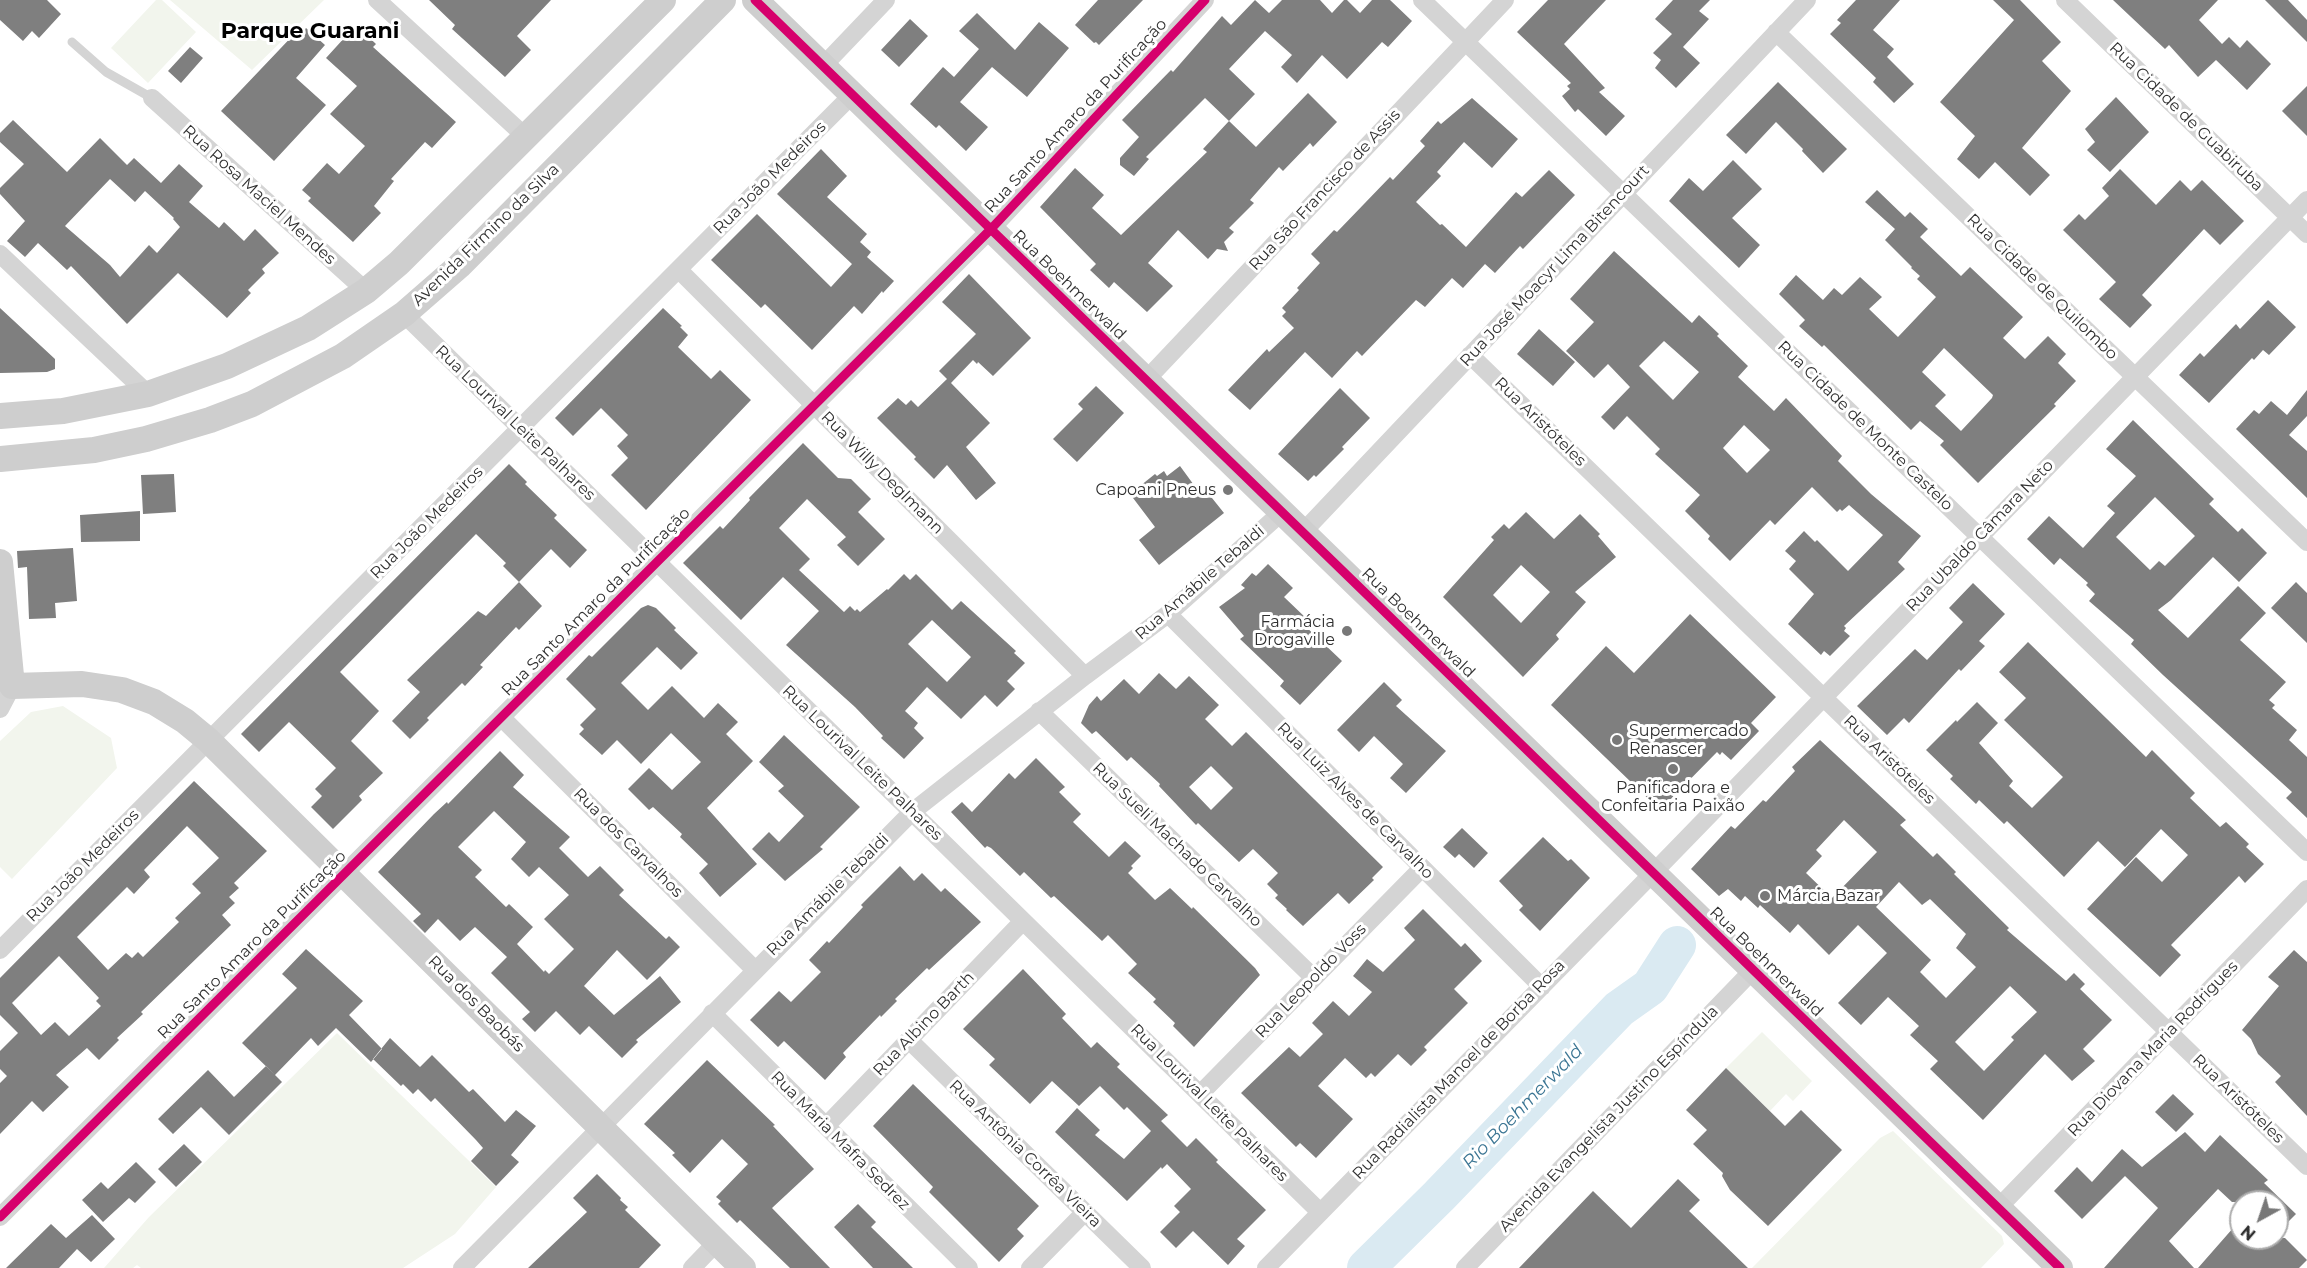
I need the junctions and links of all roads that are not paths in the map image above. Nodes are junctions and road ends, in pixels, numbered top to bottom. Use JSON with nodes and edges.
{"nodes":[{"id":1,"x":377,"y":0,"type":"edge"},
{"id":2,"x":663,"y":0,"type":"edge"},
{"id":3,"x":723,"y":0,"type":"edge"},
{"id":4,"x":755,"y":0,"type":"edge"},
{"id":5,"x":886,"y":0,"type":"edge"},
{"id":6,"x":1205,"y":0,"type":"edge"},
{"id":7,"x":1422,"y":0,"type":"edge"},
{"id":8,"x":1505,"y":0,"type":"edge"},
{"id":9,"x":1807,"y":0,"type":"edge"},
{"id":10,"x":2065,"y":0,"type":"edge"},
{"id":11,"x":1776,"y":32,"type":"junction"},
{"id":12,"x":1466,"y":41,"type":"junction"},
{"id":13,"x":72,"y":42,"type":"dead end"},
{"id":14,"x":823,"y":66,"type":"junction"},
{"id":15,"x":852,"y":95,"type":"junction"},
{"id":16,"x":152,"y":98,"type":"joint"},
{"id":17,"x":527,"y":138,"type":"junction"},
{"id":18,"x":1623,"y":194,"type":"junction"},
{"id":19,"x":2307,"y":200,"type":"edge"},
{"id":20,"x":2290,"y":218,"type":"junction"},
{"id":21,"x":991,"y":229,"type":"junction"},
{"id":22,"x":2307,"y":234,"type":"edge"},
{"id":23,"x":0,"y":254,"type":"edge"},
{"id":24,"x":679,"y":270,"type":"junction"},
{"id":25,"x":366,"y":291,"type":"junction"},
{"id":26,"x":404,"y":314,"type":"junction"},
{"id":27,"x":1470,"y":355,"type":"junction"},
{"id":28,"x":2135,"y":377,"type":"junction"},
{"id":29,"x":1146,"y":380,"type":"junction"},
{"id":30,"x":148,"y":394,"type":"junction"},
{"id":31,"x":814,"y":405,"type":"junction"},
{"id":32,"x":0,"y":416,"type":"edge"},
{"id":33,"x":521,"y":429,"type":"junction"},
{"id":34,"x":0,"y":459,"type":"edge"},
{"id":35,"x":1282,"y":512,"type":"junction"},
{"id":36,"x":1303,"y":532,"type":"junction"},
{"id":37,"x":1979,"y":537,"type":"junction"},
{"id":38,"x":2307,"y":542,"type":"edge"},
{"id":39,"x":0,"y":562,"type":"edge"},
{"id":40,"x":657,"y":562,"type":"junction"},
{"id":41,"x":1168,"y":614,"type":"junction"},
{"id":42,"x":1085,"y":676,"type":"junction"},
{"id":43,"x":6,"y":686,"type":"edge"},
{"id":44,"x":1824,"y":698,"type":"junction"},
{"id":45,"x":0,"y":709,"type":"edge"},
{"id":46,"x":1039,"y":711,"type":"junction"},
{"id":47,"x":501,"y":717,"type":"junction"},
{"id":48,"x":208,"y":740,"type":"junction"},
{"id":49,"x":912,"y":812,"type":"junction"},
{"id":50,"x":2307,"y":852,"type":"edge"},
{"id":51,"x":1422,"y":868,"type":"junction"},
{"id":52,"x":1653,"y":873,"type":"junction"},
{"id":53,"x":344,"y":874,"type":"junction"},
{"id":54,"x":2307,"y":889,"type":"edge"},
{"id":55,"x":1023,"y":921,"type":"junction"},
{"id":56,"x":0,"y":950,"type":"edge"},
{"id":57,"x":754,"y":969,"type":"junction"},
{"id":58,"x":1753,"y":970,"type":"junction"},
{"id":59,"x":1314,"y":978,"type":"junction"},
{"id":60,"x":1542,"y":987,"type":"junction"},
{"id":61,"x":711,"y":1013,"type":"junction"},
{"id":62,"x":2169,"y":1032,"type":"junction"},
{"id":63,"x":909,"y":1040,"type":"junction"},
{"id":64,"x":1200,"y":1094,"type":"junction"},
{"id":65,"x":826,"y":1126,"type":"junction"},
{"id":66,"x":600,"y":1127,"type":"junction"},
{"id":67,"x":2307,"y":1166,"type":"edge"},
{"id":68,"x":1998,"y":1208,"type":"junction"},
{"id":69,"x":1085,"y":1212,"type":"junction"},
{"id":70,"x":1320,"y":1212,"type":"junction"},
{"id":71,"x":0,"y":1217,"type":"edge"},
{"id":72,"x":717,"y":1242,"type":"junction"},
{"id":73,"x":462,"y":1268,"type":"edge"},
{"id":74,"x":692,"y":1268,"type":"edge"},
{"id":75,"x":743,"y":1268,"type":"edge"},
{"id":76,"x":969,"y":1268,"type":"edge"},
{"id":77,"x":1030,"y":1268,"type":"edge"},
{"id":78,"x":1142,"y":1268,"type":"edge"},
{"id":79,"x":1266,"y":1268,"type":"edge"},
{"id":80,"x":1465,"y":1268,"type":"edge"},
{"id":81,"x":2060,"y":1268,"type":"edge"}],
"edges":[{"from":1,"to":17,"type":"street"},
{"from":2,"to":17,"type":"street"},
{"from":3,"to":26,"type":"street","name":"Avenida Firmino da Silva"},
{"from":4,"to":14,"type":"street","name":"Rua Boehmerwald"},
{"from":5,"to":14,"type":"street"},
{"from":6,"to":21,"type":"street","name":"Rua Santo Amaro da Purificação"},
{"from":7,"to":12,"type":"street","name":"Rua Cidade de Monte Castelo"},
{"from":8,"to":12,"type":"street","name":"Rua São Francisco de Assis"},
{"from":9,"to":11,"type":"street","name":"Rua José Moacyr Lima Bitencourt"},
{"from":10,"to":20,"type":"street","name":"Rua Cidade de Guabiruba"},
{"from":11,"to":18,"type":"street","name":"Rua José Moacyr Lima Bitencourt"},
{"from":11,"to":28,"type":"street","name":"Rua Cidade de Quilombo"},
{"from":12,"to":18,"type":"street","name":"Rua Cidade de Monte Castelo"},
{"from":12,"to":29,"type":"street","name":"Rua São Francisco de Assis"},
{"from":13,"to":16,"type":"lane"},
{"from":14,"to":15,"type":"street","name":"Rua Boehmerwald"},
{"from":15,"to":21,"type":"street","name":"Rua Boehmerwald"},
{"from":15,"to":24,"type":"street","name":"Rua João Medeiros"},
{"from":16,"to":25,"type":"street","name":"Rua Rosa Maciel Mendes"},
{"from":17,"to":25,"type":"street"},
{"from":18,"to":27,"type":"street","name":"Rua José Moacyr Lima Bitencourt"},
{"from":18,"to":37,"type":"street","name":"Rua Cidade de Monte Castelo"},
{"from":19,"to":20,"type":"street","name":"Rua Ubaldo Câmara Neto"},
{"from":20,"to":22,"type":"street","name":"Rua Cidade de Guabiruba"},
{"from":20,"to":28,"type":"street","name":"Rua Ubaldo Câmara Neto"},
{"from":21,"to":29,"type":"street","name":"Rua Boehmerwald"},
{"from":21,"to":31,"type":"street","name":"Rua Santo Amaro da Purificação"},
{"from":23,"to":30,"type":"street"},
{"from":24,"to":31,"type":"street","name":"Rua Willy Deglmann"},
{"from":24,"to":33,"type":"street","name":"Rua João Medeiros"},
{"from":25,"to":30,"type":"street"},
{"from":26,"to":33,"type":"street","name":"Rua Lourival Leite Palhares"},
{"from":26,"to":34,"type":"street","name":"Avenida Firmino da Silva"},
{"from":27,"to":36,"type":"street","name":"Rua José Moacyr Lima Bitencourt"},
{"from":27,"to":44,"type":"street","name":"Rua Aristóteles"},
{"from":28,"to":37,"type":"street","name":"Rua Ubaldo Câmara Neto"},
{"from":28,"to":38,"type":"street","name":"Rua Cidade de Quilombo"},
{"from":29,"to":35,"type":"street","name":"Rua Boehmerwald"},
{"from":30,"to":32,"type":"street"},
{"from":31,"to":40,"type":"street","name":"Rua Santo Amaro da Purificação"},
{"from":31,"to":42,"type":"street","name":"Rua Willy Deglmann"},
{"from":33,"to":40,"type":"street","name":"Rua Lourival Leite Palhares"},
{"from":33,"to":48,"type":"street","name":"Rua João Medeiros"},
{"from":35,"to":36,"type":"street","name":"Rua Boehmerwald"},
{"from":35,"to":41,"type":"street","name":"Rua Amábile Tebaldi"},
{"from":36,"to":52,"type":"street","name":"Rua Boehmerwald"},
{"from":37,"to":44,"type":"street","name":"Rua Ubaldo Câmara Neto"},
{"from":37,"to":50,"type":"street","name":"Rua Cidade de Monte Castelo"},
{"from":39,"to":43,"type":"street"},
{"from":40,"to":47,"type":"street","name":"Rua Santo Amaro da Purificação"},
{"from":40,"to":49,"type":"street","name":"Rua Lourival Leite Palhares"},
{"from":41,"to":42,"type":"street","name":"Rua Amábile Tebaldi"},
{"from":41,"to":51,"type":"street","name":"Rua Luiz Alves de Carvalho"},
{"from":42,"to":46,"type":"street","name":"Rua Amábile Tebaldi"},
{"from":43,"to":45,"type":"street"},
{"from":43,"to":48,"type":"street","name":"Rua dos Baobás"},
{"from":44,"to":52,"type":"street","name":"Rua Ubaldo Câmara Neto"},
{"from":44,"to":62,"type":"street","name":"Rua Aristóteles"},
{"from":46,"to":49,"type":"street","name":"Rua Amábile Tebaldi"},
{"from":46,"to":59,"type":"street","name":"Rua Sueli Machado Carvalho"},
{"from":47,"to":53,"type":"street","name":"Rua Santo Amaro da Purificação"},
{"from":47,"to":57,"type":"street","name":"Rua dos Carvalhos"},
{"from":48,"to":53,"type":"street","name":"Rua dos Baobás"},
{"from":48,"to":56,"type":"street","name":"Rua João Medeiros"},
{"from":49,"to":55,"type":"street","name":"Rua Lourival Leite Palhares"},
{"from":49,"to":57,"type":"street","name":"Rua Amábile Tebaldi"},
{"from":51,"to":59,"type":"street","name":"Rua Leopoldo Voss"},
{"from":51,"to":60,"type":"street","name":"Rua Luiz Alves de Carvalho"},
{"from":52,"to":58,"type":"street","name":"Rua Boehmerwald"},
{"from":52,"to":60,"type":"street","name":"Rua Radialista Manoel de Borba Rosa"},
{"from":53,"to":66,"type":"street","name":"Rua dos Baobás"},
{"from":53,"to":71,"type":"street","name":"Rua Santo Amaro da Purificação"},
{"from":54,"to":62,"type":"street","name":"Rua Diovana Maria Rodrigues"},
{"from":55,"to":63,"type":"street","name":"Rua Albino Barth"},
{"from":55,"to":64,"type":"street","name":"Rua Lourival Leite Palhares"},
{"from":57,"to":61,"type":"street","name":"Rua Amábile Tebaldi"},
{"from":58,"to":68,"type":"street","name":"Rua Boehmerwald"},
{"from":58,"to":80,"type":"street","name":"Avenida Evangelista Justino Espíndula"},
{"from":59,"to":64,"type":"street","name":"Rua Leopoldo Voss"},
{"from":60,"to":70,"type":"street","name":"Rua Radialista Manoel de Borba Rosa"},
{"from":61,"to":65,"type":"street","name":"Rua Maria Mafra Sedrez"},
{"from":61,"to":66,"type":"street","name":"Rua Amábile Tebaldi"},
{"from":62,"to":67,"type":"street","name":"Rua Aristóteles"},
{"from":62,"to":68,"type":"street","name":"Rua Diovana Maria Rodrigues"},
{"from":63,"to":65,"type":"street","name":"Rua Albino Barth"},
{"from":63,"to":69,"type":"street","name":"Rua Antônia Corrêa Vieira"},
{"from":64,"to":70,"type":"street","name":"Rua Lourival Leite Palhares"},
{"from":65,"to":76,"type":"street","name":"Rua Maria Mafra Sedrez"},
{"from":66,"to":72,"type":"street","name":"Rua dos Baobás"},
{"from":66,"to":73,"type":"street","name":"Rua Amábile Tebaldi"},
{"from":68,"to":81,"type":"street","name":"Rua Boehmerwald"},
{"from":69,"to":77,"type":"street"},
{"from":69,"to":78,"type":"street","name":"Rua Antônia Corrêa Vieira"},
{"from":70,"to":79,"type":"street","name":"Rua Radialista Manoel de Borba Rosa"},
{"from":72,"to":74,"type":"street"},
{"from":72,"to":75,"type":"street","name":"Rua dos Baobás"}]}
